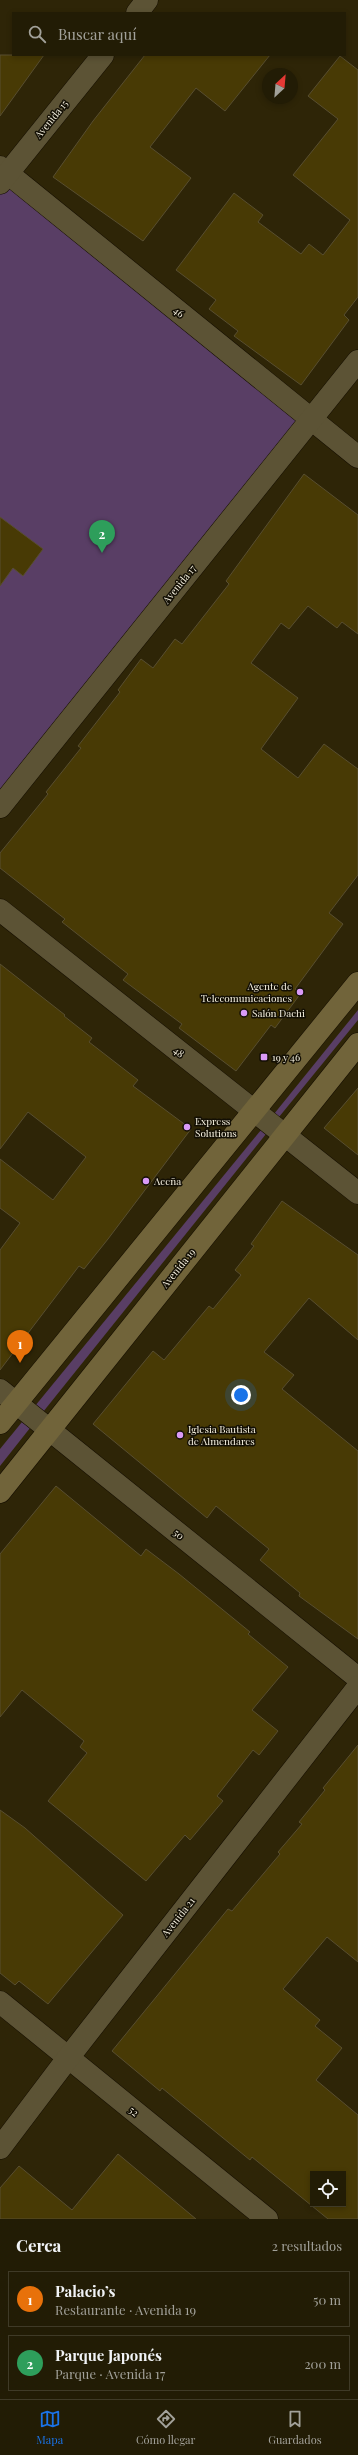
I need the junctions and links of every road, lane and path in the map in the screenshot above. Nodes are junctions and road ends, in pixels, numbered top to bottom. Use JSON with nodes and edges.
{"nodes":[{"id":1,"x":147,"y":0,"type":"edge"},
{"id":2,"x":138,"y":12,"type":"edge"},
{"id":3,"x":102,"y":56,"type":"edge"},
{"id":4,"x":3,"y":175,"type":"edge"},
{"id":5,"x":358,"y":361,"type":"edge"},
{"id":6,"x":312,"y":419,"type":"junction"},
{"id":7,"x":358,"y":457,"type":"edge"},
{"id":8,"x":0,"y":807,"type":"edge"},
{"id":9,"x":0,"y":910,"type":"edge"},
{"id":10,"x":358,"y":983,"type":"edge"},
{"id":11,"x":358,"y":1044,"type":"edge"},
{"id":12,"x":255,"y":1112,"type":"junction"},
{"id":13,"x":284,"y":1135,"type":"junction"},
{"id":14,"x":358,"y":1193,"type":"edge"},
{"id":15,"x":8,"y":1397,"type":"edge"},
{"id":16,"x":0,"y":1423,"type":"edge"},
{"id":17,"x":49,"y":1429,"type":"junction"},
{"id":18,"x":0,"y":1492,"type":"edge"},
{"id":19,"x":358,"y":1678,"type":"edge"},
{"id":20,"x":358,"y":1687,"type":"edge"},
{"id":21,"x":0,"y":2002,"type":"edge"},
{"id":22,"x":68,"y":2058,"type":"junction"},
{"id":23,"x":0,"y":2148,"type":"edge"},
{"id":24,"x":267,"y":2219,"type":"edge"}],
"edges":[{"from":1,"to":2,"type":"street"},
{"from":3,"to":4,"type":"street","name":"Avenida 15"},
{"from":4,"to":6,"type":"street","name":"46"},
{"from":5,"to":6,"type":"street","name":"Avenida 17"},
{"from":6,"to":7,"type":"street","name":"46"},
{"from":6,"to":8,"type":"street","name":"Avenida 17"},
{"from":9,"to":12,"type":"street","name":"48"},
{"from":10,"to":12,"type":"main road"},
{"from":11,"to":13,"type":"main road","name":"Avenida 19"},
{"from":12,"to":13,"type":"street","name":"48"},
{"from":12,"to":15,"type":"main road"},
{"from":13,"to":14,"type":"street","name":"48"},
{"from":13,"to":17,"type":"main road","name":"Avenida 19"},
{"from":15,"to":16,"type":"main road"},
{"from":15,"to":17,"type":"street","name":"50"},
{"from":17,"to":18,"type":"main road","name":"Avenida 19"},
{"from":17,"to":19,"type":"street","name":"50"},
{"from":20,"to":22,"type":"street","name":"Avenida 21"},
{"from":21,"to":22,"type":"street","name":"52"},
{"from":22,"to":23,"type":"street","name":"Avenida 21"},
{"from":22,"to":24,"type":"street","name":"52"}]}
